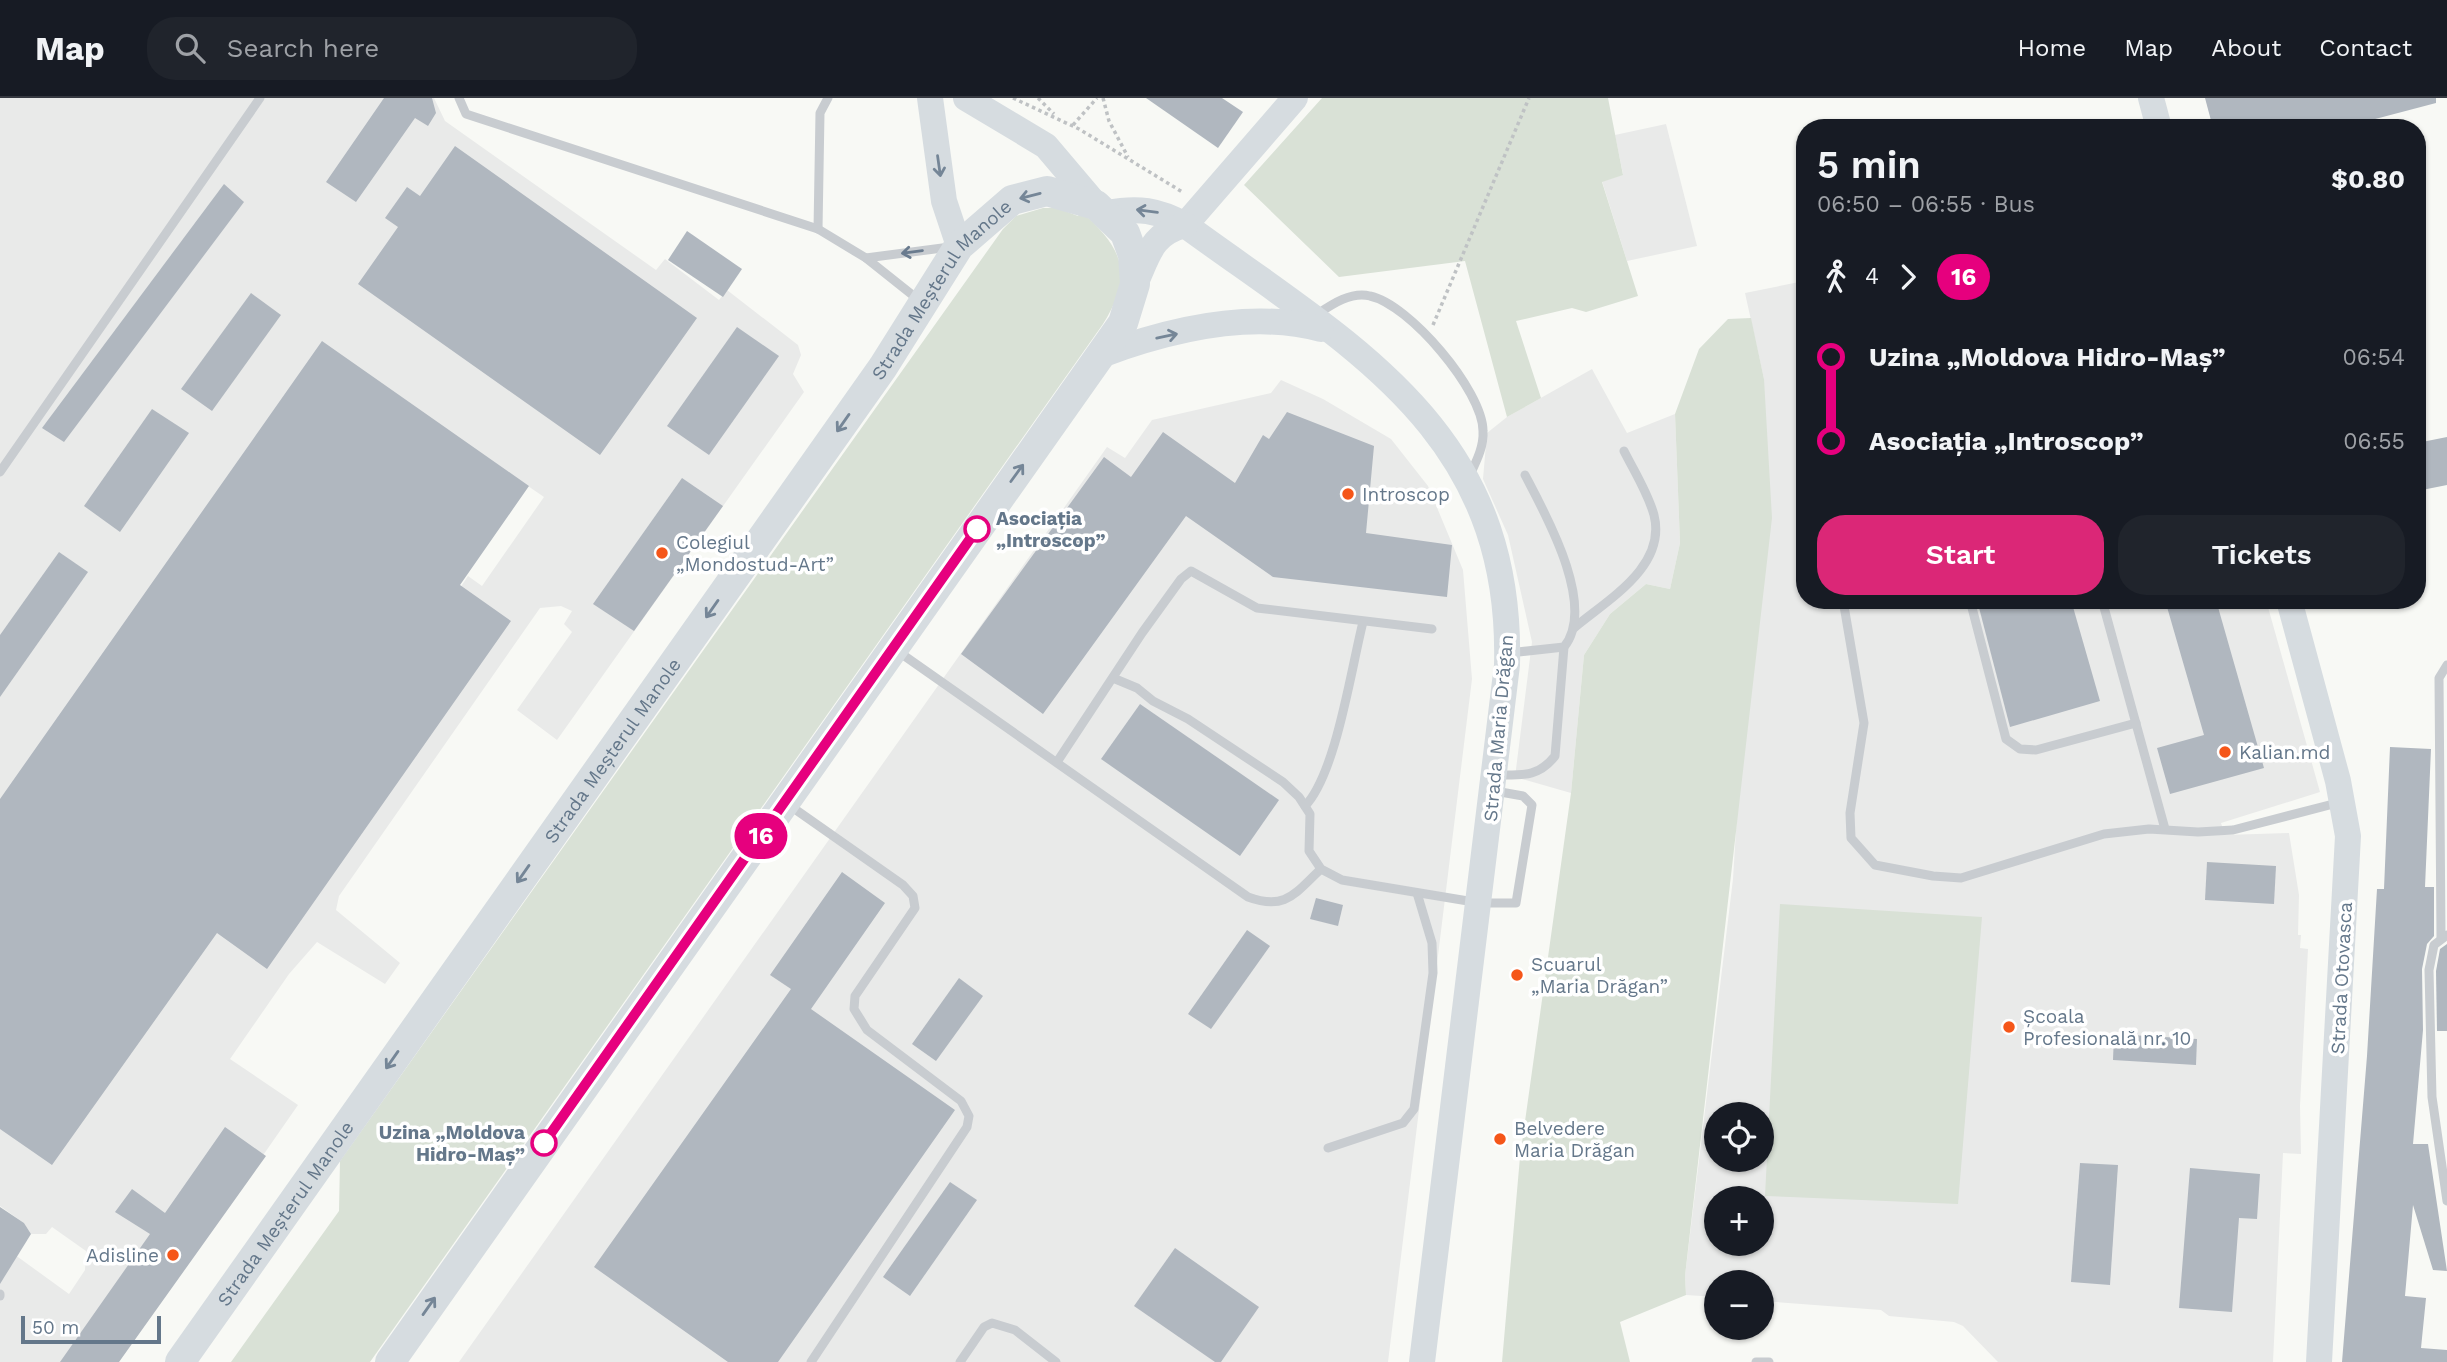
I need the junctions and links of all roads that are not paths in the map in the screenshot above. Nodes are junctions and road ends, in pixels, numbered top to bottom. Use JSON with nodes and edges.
{"nodes":[{"id":1,"x":260,"y":98,"type":"edge"},
{"id":2,"x":459,"y":98,"type":"edge"},
{"id":3,"x":828,"y":98,"type":"edge"},
{"id":4,"x":930,"y":98,"type":"edge"},
{"id":5,"x":966,"y":98,"type":"edge"},
{"id":6,"x":1295,"y":98,"type":"edge"},
{"id":7,"x":2151,"y":98,"type":"edge"},
{"id":8,"x":2157,"y":119,"type":"edge"},
{"id":9,"x":1102,"y":209,"type":"junction"},
{"id":10,"x":1185,"y":225,"type":"junction"},
{"id":11,"x":818,"y":229,"type":"junction"},
{"id":12,"x":959,"y":246,"type":"junction"},
{"id":13,"x":866,"y":258,"type":"junction"},
{"id":14,"x":1135,"y":284,"type":"junction"},
{"id":15,"x":923,"y":304,"type":"junction"},
{"id":16,"x":1322,"y":325,"type":"junction"},
{"id":17,"x":1101,"y":355,"type":"junction"},
{"id":18,"x":1624,"y":451,"type":"dead end"},
{"id":19,"x":0,"y":472,"type":"edge"},
{"id":20,"x":1525,"y":475,"type":"dead end"},
{"id":21,"x":1467,"y":481,"type":"junction"},
{"id":22,"x":1845,"y":609,"type":"edge"},
{"id":23,"x":1972,"y":609,"type":"edge"},
{"id":24,"x":2104,"y":609,"type":"edge"},
{"id":25,"x":2291,"y":609,"type":"edge"},
{"id":26,"x":1363,"y":622,"type":"junction"},
{"id":27,"x":1574,"y":628,"type":"junction"},
{"id":28,"x":1432,"y":629,"type":"dead end"},
{"id":29,"x":1564,"y":647,"type":"junction"},
{"id":30,"x":893,"y":648,"type":"junction"},
{"id":31,"x":1507,"y":653,"type":"junction"},
{"id":32,"x":2447,"y":665,"type":"edge"},
{"id":33,"x":1113,"y":678,"type":"junction"},
{"id":34,"x":2136,"y":723,"type":"junction"},
{"id":35,"x":1056,"y":762,"type":"junction"},
{"id":36,"x":1495,"y":783,"type":"junction"},
{"id":37,"x":2342,"y":801,"type":"junction"},
{"id":38,"x":785,"y":802,"type":"junction"},
{"id":39,"x":1305,"y":806,"type":"junction"},
{"id":40,"x":2165,"y":829,"type":"junction"},
{"id":41,"x":1321,"y":869,"type":"junction"},
{"id":42,"x":1417,"y":893,"type":"junction"},
{"id":43,"x":1480,"y":903,"type":"junction"},
{"id":44,"x":2444,"y":936,"type":"edge"},
{"id":45,"x":1328,"y":1148,"type":"dead end"},
{"id":46,"x":2447,"y":1201,"type":"edge"},
{"id":47,"x":180,"y":1362,"type":"edge"},
{"id":48,"x":390,"y":1362,"type":"edge"},
{"id":49,"x":811,"y":1362,"type":"edge"},
{"id":50,"x":960,"y":1362,"type":"edge"},
{"id":51,"x":1056,"y":1362,"type":"edge"},
{"id":52,"x":1422,"y":1362,"type":"edge"},
{"id":53,"x":1756,"y":1362,"type":"edge"},
{"id":54,"x":1769,"y":1362,"type":"edge"},
{"id":55,"x":2319,"y":1362,"type":"edge"}],
"edges":[{"from":1,"to":19,"type":"lane"},
{"from":2,"to":11,"type":"lane"},
{"from":3,"to":11,"type":"lane"},
{"from":4,"to":12,"type":"main road","one_way":true},
{"from":5,"to":9,"type":"main road"},
{"from":6,"to":10,"type":"main road"},
{"from":7,"to":8,"type":"main road"},
{"from":10,"to":9,"type":"main road","name":"Strada Maria Drăgan","one_way":true},
{"from":9,"to":12,"type":"main road","name":"Strada Meșterul Manole","one_way":true},
{"from":9,"to":14,"type":"main road"},
{"from":10,"to":14,"type":"main road"},
{"from":10,"to":16,"type":"main road","name":"Strada Maria Drăgan"},
{"from":11,"to":13,"type":"lane"},
{"from":12,"to":13,"type":"lane","one_way":true},
{"from":12,"to":15,"type":"main road","name":"Strada Meșterul Manole"},
{"from":13,"to":15,"type":"lane"},
{"from":14,"to":17,"type":"main road"},
{"from":15,"to":47,"type":"main road","name":"Strada Meșterul Manole","one_way":true},
{"from":17,"to":16,"type":"main road","one_way":true},
{"from":16,"to":21,"type":"main road","name":"Strada Maria Drăgan"},
{"from":16,"to":21,"type":"lane"},
{"from":30,"to":17,"type":"main road","one_way":true},
{"from":18,"to":27,"type":"lane"},
{"from":20,"to":27,"type":"lane"},
{"from":21,"to":31,"type":"main road","name":"Strada Maria Drăgan"},
{"from":22,"to":40,"type":"lane"},
{"from":23,"to":34,"type":"lane"},
{"from":24,"to":34,"type":"lane"},
{"from":25,"to":37,"type":"main road","name":"Strada Otovasca"},
{"from":26,"to":28,"type":"lane"},
{"from":26,"to":33,"type":"lane"},
{"from":26,"to":39,"type":"lane"},
{"from":27,"to":29,"type":"lane"},
{"from":29,"to":31,"type":"lane"},
{"from":29,"to":36,"type":"lane"},
{"from":30,"to":35,"type":"lane"},
{"from":30,"to":38,"type":"main road"},
{"from":31,"to":36,"type":"main road","name":"Strada Maria Drăgan"},
{"from":32,"to":44,"type":"lane"},
{"from":33,"to":35,"type":"lane"},
{"from":33,"to":39,"type":"lane"},
{"from":34,"to":40,"type":"lane"},
{"from":35,"to":41,"type":"lane"},
{"from":36,"to":43,"type":"main road","name":"Strada Maria Drăgan"},
{"from":36,"to":43,"type":"lane"},
{"from":37,"to":40,"type":"lane"},
{"from":37,"to":55,"type":"main road","name":"Strada Otovasca"},
{"from":48,"to":38,"type":"main road","one_way":true},
{"from":38,"to":49,"type":"lane"},
{"from":39,"to":41,"type":"lane"},
{"from":41,"to":42,"type":"lane"},
{"from":42,"to":43,"type":"lane"},
{"from":42,"to":45,"type":"lane"},
{"from":43,"to":52,"type":"main road","name":"Strada Maria Drăgan"},
{"from":44,"to":46,"type":"lane"},
{"from":50,"to":51,"type":"lane"},
{"from":53,"to":54,"type":"lane"}]}
